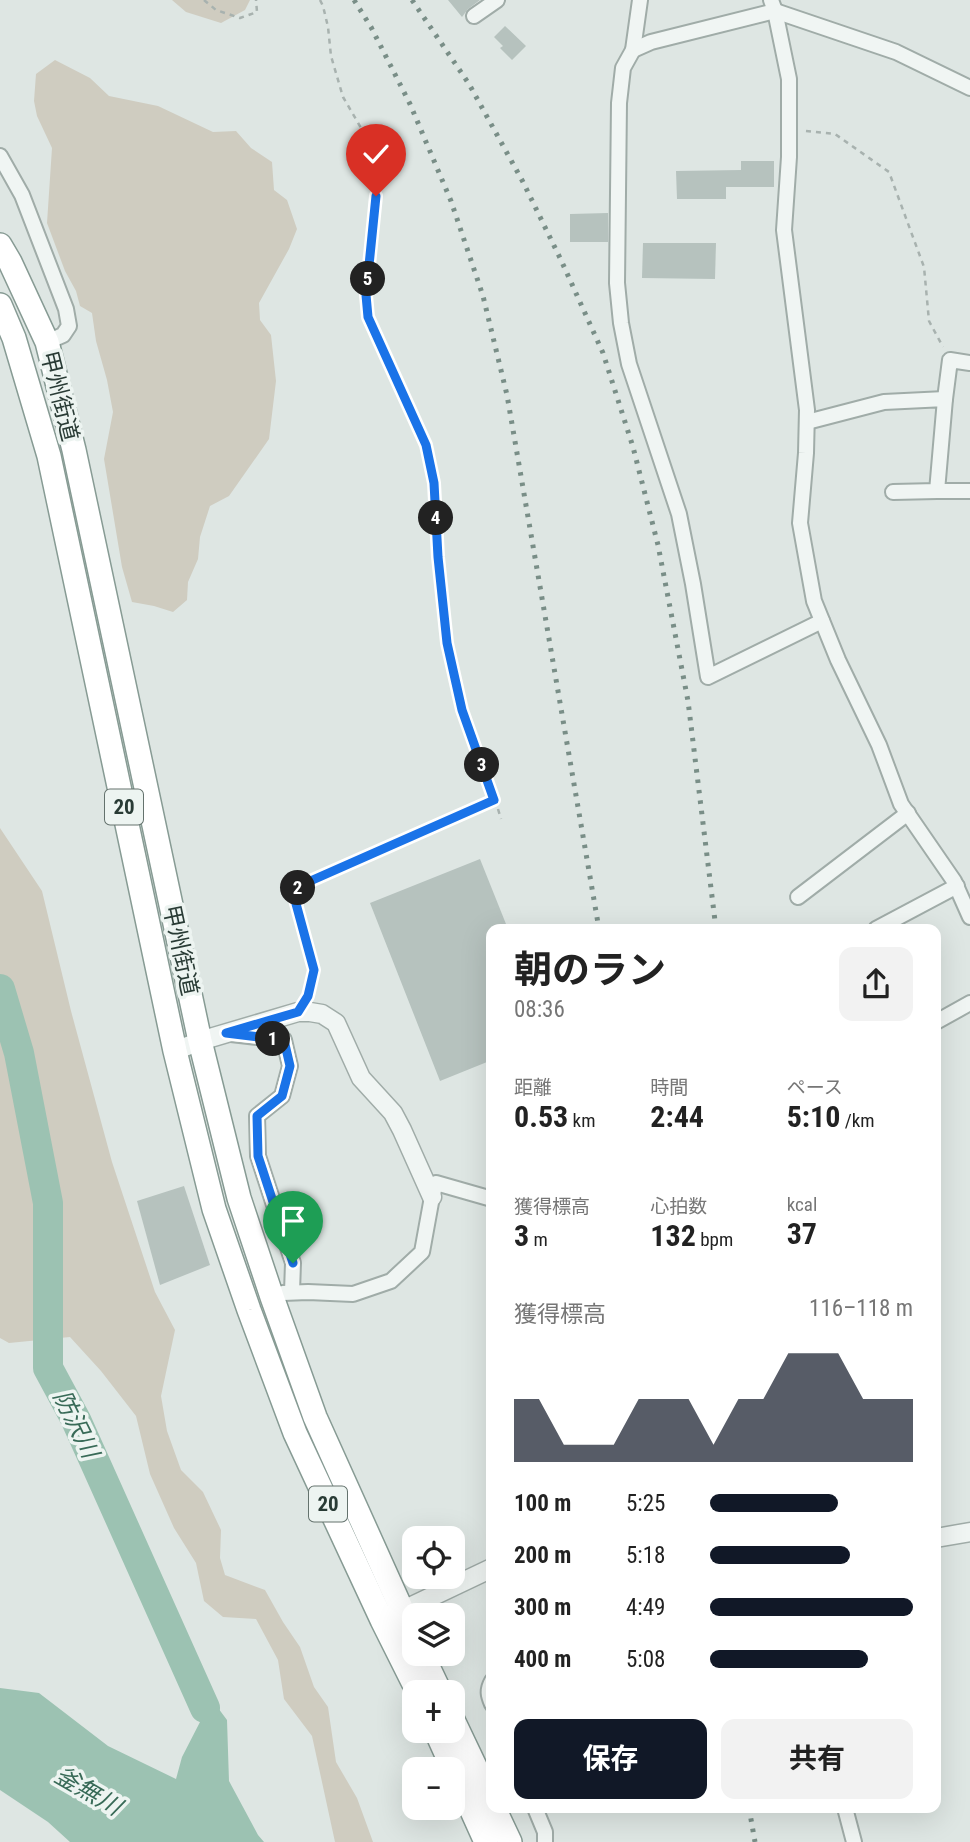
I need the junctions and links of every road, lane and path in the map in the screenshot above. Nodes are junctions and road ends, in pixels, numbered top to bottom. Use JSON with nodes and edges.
{"nodes":[{"id":1,"x":204,"y":0,"type":"edge"},
{"id":2,"x":256,"y":0,"type":"edge"},
{"id":3,"x":320,"y":0,"type":"edge"},
{"id":4,"x":497,"y":0,"type":"edge"},
{"id":5,"x":640,"y":0,"type":"edge"},
{"id":6,"x":773,"y":6,"type":"edge"},
{"id":7,"x":474,"y":16,"type":"dead end"},
{"id":8,"x":633,"y":50,"type":"junction"},
{"id":9,"x":970,"y":88,"type":"edge"},
{"id":10,"x":789,"y":128,"type":"junction"},
{"id":11,"x":0,"y":156,"type":"edge"},
{"id":12,"x":0,"y":246,"type":"edge"},
{"id":13,"x":0,"y":304,"type":"edge"},
{"id":14,"x":7,"y":340,"type":"edge"},
{"id":15,"x":47,"y":342,"type":"junction"},
{"id":16,"x":950,"y":360,"type":"junction"},
{"id":17,"x":970,"y":363,"type":"edge"},
{"id":18,"x":945,"y":399,"type":"junction"},
{"id":19,"x":807,"y":422,"type":"junction"},
{"id":20,"x":937,"y":491,"type":"junction"},
{"id":21,"x":970,"y":491,"type":"edge"},
{"id":22,"x":892,"y":492,"type":"dead end"},
{"id":23,"x":822,"y":621,"type":"junction"},
{"id":24,"x":494,"y":800,"type":"junction"},
{"id":25,"x":908,"y":813,"type":"junction"},
{"id":26,"x":501,"y":819,"type":"dead end"},
{"id":27,"x":957,"y":886,"type":"junction"},
{"id":28,"x":798,"y":897,"type":"dead end"},
{"id":29,"x":970,"y":917,"type":"edge"},
{"id":30,"x":885,"y":924,"type":"edge"},
{"id":31,"x":970,"y":1003,"type":"edge"},
{"id":32,"x":298,"y":1012,"type":"junction"},
{"id":33,"x":941,"y":1019,"type":"edge"},
{"id":34,"x":226,"y":1033,"type":"junction"},
{"id":35,"x":200,"y":1041,"type":"junction"},
{"id":36,"x":176,"y":1051,"type":"junction"},
{"id":37,"x":432,"y":1197,"type":"junction"},
{"id":38,"x":486,"y":1197,"type":"edge"},
{"id":39,"x":282,"y":1295,"type":"junction"},
{"id":40,"x":970,"y":1532,"type":"edge"},
{"id":41,"x":941,"y":1537,"type":"edge"},
{"id":42,"x":486,"y":1571,"type":"edge"},
{"id":43,"x":392,"y":1616,"type":"junction"},
{"id":44,"x":402,"y":1626,"type":"edge"},
{"id":45,"x":414,"y":1680,"type":"edge"},
{"id":46,"x":441,"y":1743,"type":"edge"},
{"id":47,"x":464,"y":1743,"type":"edge"},
{"id":48,"x":486,"y":1789,"type":"edge"},
{"id":49,"x":496,"y":1813,"type":"edge"},
{"id":50,"x":537,"y":1813,"type":"edge"},
{"id":51,"x":846,"y":1813,"type":"edge"},
{"id":52,"x":486,"y":1842,"type":"edge"},
{"id":53,"x":510,"y":1842,"type":"edge"},
{"id":54,"x":545,"y":1842,"type":"edge"},
{"id":55,"x":854,"y":1842,"type":"edge"}],
"edges":[{"from":1,"to":2,"type":"path"},
{"from":3,"to":24,"type":"path"},
{"from":4,"to":7,"type":"street"},
{"from":5,"to":8,"type":"street"},
{"from":6,"to":8,"type":"street"},
{"from":6,"to":9,"type":"street"},
{"from":6,"to":10,"type":"street"},
{"from":8,"to":23,"type":"street"},
{"from":10,"to":16,"type":"path"},
{"from":10,"to":19,"type":"street"},
{"from":11,"to":15,"type":"street"},
{"from":12,"to":15,"type":"highway","name":"甲州街道","number":"20"},
{"from":13,"to":14,"type":"highway","name":"甲州街道","number":"20"},
{"from":14,"to":36,"type":"highway","name":"甲州街道","number":"20"},
{"from":15,"to":35,"type":"highway","name":"甲州街道","number":"20"},
{"from":16,"to":17,"type":"street"},
{"from":16,"to":18,"type":"street"},
{"from":18,"to":19,"type":"street"},
{"from":18,"to":20,"type":"street"},
{"from":19,"to":23,"type":"street"},
{"from":20,"to":21,"type":"street"},
{"from":20,"to":22,"type":"street"},
{"from":23,"to":25,"type":"street"},
{"from":24,"to":26,"type":"path"},
{"from":24,"to":32,"type":"lane"},
{"from":25,"to":27,"type":"street"},
{"from":25,"to":28,"type":"street"},
{"from":27,"to":29,"type":"street"},
{"from":27,"to":30,"type":"street"},
{"from":31,"to":33,"type":"street"},
{"from":32,"to":34,"type":"street"},
{"from":32,"to":37,"type":"street"},
{"from":34,"to":35,"type":"street"},
{"from":34,"to":39,"type":"street"},
{"from":35,"to":36,"type":"street"},
{"from":35,"to":39,"type":"highway","name":"甲州街道","number":"20"},
{"from":36,"to":43,"type":"highway","name":"甲州街道","number":"20"},
{"from":37,"to":38,"type":"street"},
{"from":37,"to":39,"type":"street"},
{"from":39,"to":43,"type":"highway","name":"甲州街道","number":"20"},
{"from":40,"to":41,"type":"street"},
{"from":42,"to":43,"type":"street"},
{"from":43,"to":44,"type":"highway","name":"甲州街道","number":"20"},
{"from":43,"to":45,"type":"highway","name":"甲州街道","number":"20"},
{"from":46,"to":52,"type":"highway"},
{"from":47,"to":48,"type":"highway"},
{"from":49,"to":53,"type":"highway"},
{"from":50,"to":54,"type":"street"},
{"from":51,"to":55,"type":"street"}]}
